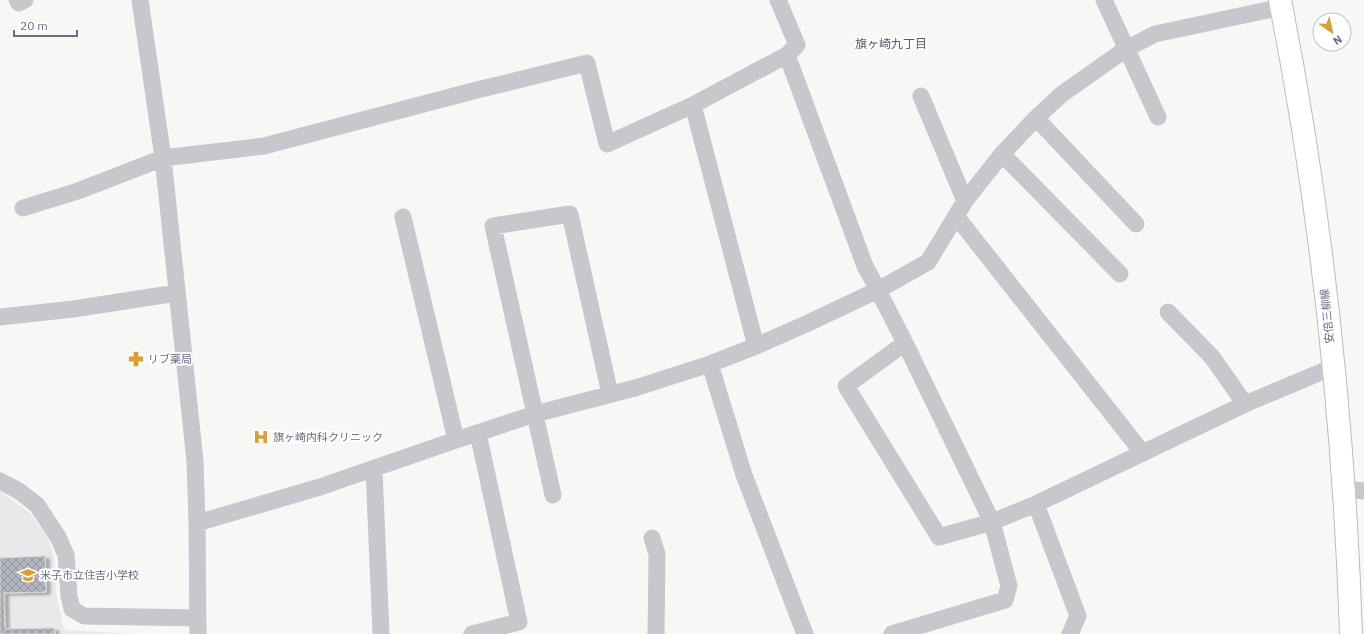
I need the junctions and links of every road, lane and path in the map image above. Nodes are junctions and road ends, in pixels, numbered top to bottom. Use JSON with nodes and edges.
{"nodes":[{"id":1,"x":17,"y":0,"type":"edge"},
{"id":2,"x":25,"y":0,"type":"edge"},
{"id":3,"x":140,"y":0,"type":"edge"},
{"id":4,"x":778,"y":0,"type":"edge"},
{"id":5,"x":1104,"y":0,"type":"edge"},
{"id":6,"x":1281,"y":3,"type":"edge"},
{"id":7,"x":1126,"y":49,"type":"junction"},
{"id":8,"x":787,"y":54,"type":"junction"},
{"id":9,"x":921,"y":96,"type":"dead end"},
{"id":10,"x":693,"y":105,"type":"junction"},
{"id":11,"x":1158,"y":117,"type":"dead end"},
{"id":12,"x":1036,"y":118,"type":"junction"},
{"id":13,"x":1002,"y":154,"type":"junction"},
{"id":14,"x":163,"y":158,"type":"junction"},
{"id":15,"x":965,"y":201,"type":"junction"},
{"id":16,"x":23,"y":208,"type":"dead end"},
{"id":17,"x":956,"y":216,"type":"junction"},
{"id":18,"x":403,"y":217,"type":"dead end"},
{"id":19,"x":1136,"y":224,"type":"dead end"},
{"id":20,"x":1120,"y":274,"type":"dead end"},
{"id":21,"x":878,"y":290,"type":"junction"},
{"id":22,"x":177,"y":294,"type":"junction"},
{"id":23,"x":1168,"y":312,"type":"dead end"},
{"id":24,"x":0,"y":317,"type":"edge"},
{"id":25,"x":905,"y":343,"type":"junction"},
{"id":26,"x":756,"y":346,"type":"junction"},
{"id":27,"x":710,"y":364,"type":"junction"},
{"id":28,"x":1333,"y":367,"type":"junction"},
{"id":29,"x":610,"y":394,"type":"junction"},
{"id":30,"x":1245,"y":404,"type":"junction"},
{"id":31,"x":535,"y":414,"type":"junction"},
{"id":32,"x":478,"y":433,"type":"junction"},
{"id":33,"x":456,"y":440,"type":"junction"},
{"id":34,"x":1142,"y":452,"type":"junction"},
{"id":35,"x":374,"y":469,"type":"junction"},
{"id":36,"x":0,"y":481,"type":"edge"},
{"id":37,"x":1354,"y":490,"type":"edge"},
{"id":38,"x":553,"y":495,"type":"dead end"},
{"id":39,"x":1036,"y":504,"type":"junction"},
{"id":40,"x":992,"y":522,"type":"junction"},
{"id":41,"x":197,"y":523,"type":"junction"},
{"id":42,"x":652,"y":538,"type":"dead end"},
{"id":43,"x":198,"y":626,"type":"edge"},
{"id":44,"x":381,"y":634,"type":"edge"},
{"id":45,"x":472,"y":634,"type":"edge"},
{"id":46,"x":656,"y":634,"type":"edge"},
{"id":47,"x":805,"y":634,"type":"edge"},
{"id":48,"x":892,"y":634,"type":"edge"},
{"id":49,"x":1070,"y":634,"type":"edge"},
{"id":50,"x":1351,"y":634,"type":"edge"}],
"edges":[{"from":1,"to":2,"type":"street"},
{"from":3,"to":14,"type":"street"},
{"from":4,"to":8,"type":"street"},
{"from":5,"to":7,"type":"street"},
{"from":6,"to":7,"type":"street"},
{"from":6,"to":28,"type":"street","name":"安倍三柳線"},
{"from":7,"to":11,"type":"street"},
{"from":7,"to":12,"type":"street"},
{"from":8,"to":10,"type":"street"},
{"from":8,"to":21,"type":"street"},
{"from":9,"to":15,"type":"street"},
{"from":10,"to":14,"type":"street"},
{"from":10,"to":26,"type":"street"},
{"from":12,"to":13,"type":"street"},
{"from":12,"to":19,"type":"street"},
{"from":13,"to":15,"type":"street"},
{"from":13,"to":20,"type":"street"},
{"from":14,"to":16,"type":"street"},
{"from":14,"to":22,"type":"street"},
{"from":15,"to":17,"type":"street"},
{"from":17,"to":21,"type":"street"},
{"from":17,"to":34,"type":"street"},
{"from":18,"to":33,"type":"street"},
{"from":21,"to":25,"type":"street"},
{"from":21,"to":26,"type":"street"},
{"from":22,"to":24,"type":"street"},
{"from":22,"to":41,"type":"street"},
{"from":23,"to":30,"type":"street"},
{"from":25,"to":40,"type":"street"},
{"from":25,"to":40,"type":"street"},
{"from":26,"to":27,"type":"street"},
{"from":27,"to":29,"type":"street"},
{"from":27,"to":47,"type":"street"},
{"from":28,"to":30,"type":"street"},
{"from":28,"to":37,"type":"street","name":"安倍三柳線"},
{"from":29,"to":31,"type":"street"},
{"from":29,"to":31,"type":"street"},
{"from":30,"to":34,"type":"street"},
{"from":31,"to":32,"type":"street"},
{"from":31,"to":38,"type":"street"},
{"from":32,"to":33,"type":"street"},
{"from":32,"to":45,"type":"street"},
{"from":33,"to":35,"type":"street"},
{"from":34,"to":39,"type":"street"},
{"from":35,"to":41,"type":"street"},
{"from":35,"to":44,"type":"street"},
{"from":36,"to":43,"type":"street"},
{"from":37,"to":50,"type":"street","name":"安倍三柳線"},
{"from":39,"to":40,"type":"street"},
{"from":39,"to":49,"type":"street"},
{"from":40,"to":48,"type":"street"},
{"from":41,"to":43,"type":"street"},
{"from":42,"to":46,"type":"street"}]}
